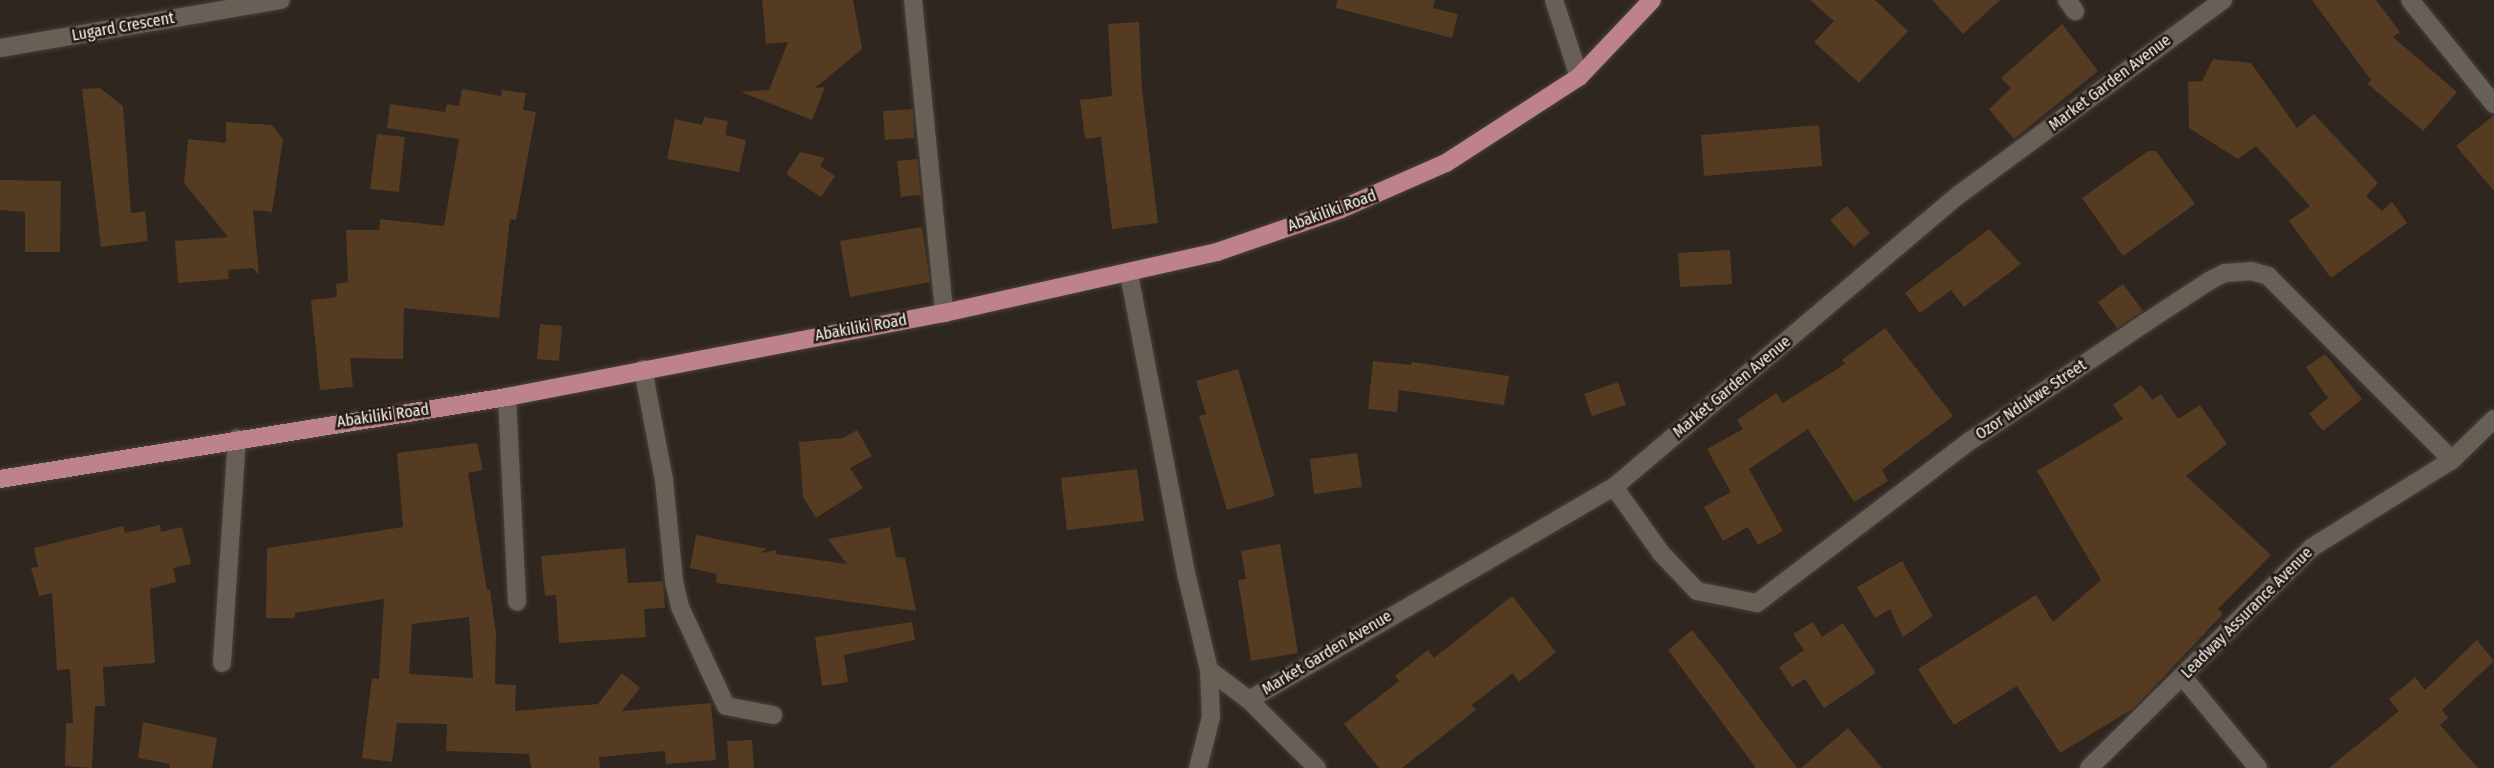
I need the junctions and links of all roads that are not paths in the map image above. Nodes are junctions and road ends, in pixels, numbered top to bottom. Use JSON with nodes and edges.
{"nodes":[{"id":1,"x":281,"y":0,"type":"edge"},
{"id":2,"x":913,"y":0,"type":"edge"},
{"id":3,"x":1554,"y":0,"type":"edge"},
{"id":4,"x":1652,"y":0,"type":"edge"},
{"id":5,"x":2223,"y":0,"type":"edge"},
{"id":6,"x":2410,"y":0,"type":"edge"},
{"id":7,"x":0,"y":48,"type":"edge"},
{"id":8,"x":1579,"y":77,"type":"junction"},
{"id":9,"x":2494,"y":104,"type":"edge"},
{"id":10,"x":1129,"y":274,"type":"junction"},
{"id":11,"x":944,"y":313,"type":"junction"},
{"id":12,"x":643,"y":369,"type":"junction"},
{"id":13,"x":507,"y":397,"type":"junction"},
{"id":14,"x":2494,"y":419,"type":"edge"},
{"id":15,"x":237,"y":438,"type":"junction"},
{"id":16,"x":2452,"y":460,"type":"junction"},
{"id":17,"x":0,"y":478,"type":"edge"},
{"id":18,"x":1614,"y":487,"type":"junction"},
{"id":19,"x":517,"y":602,"type":"dead end"},
{"id":20,"x":222,"y":663,"type":"dead end"},
{"id":21,"x":1209,"y":670,"type":"junction"},
{"id":22,"x":2182,"y":677,"type":"junction"},
{"id":23,"x":1249,"y":700,"type":"junction"},
{"id":24,"x":773,"y":715,"type":"dead end"},
{"id":25,"x":1198,"y":768,"type":"edge"},
{"id":26,"x":1317,"y":768,"type":"edge"},
{"id":27,"x":2089,"y":768,"type":"edge"},
{"id":28,"x":2258,"y":768,"type":"edge"}],
"edges":[{"from":1,"to":7,"type":"street","name":"Lugard Crescent"},
{"from":2,"to":11,"type":"street"},
{"from":3,"to":8,"type":"street"},
{"from":4,"to":8,"type":"main road","name":"Abakiliki Road"},
{"from":5,"to":18,"type":"street","name":"Market Garden Avenue"},
{"from":6,"to":9,"type":"street"},
{"from":8,"to":10,"type":"main road","name":"Abakiliki Road"},
{"from":10,"to":11,"type":"main road","name":"Abakiliki Road"},
{"from":10,"to":21,"type":"street"},
{"from":11,"to":12,"type":"main road","name":"Abakiliki Road"},
{"from":12,"to":13,"type":"main road","name":"Abakiliki Road"},
{"from":12,"to":24,"type":"street"},
{"from":13,"to":15,"type":"main road","name":"Abakiliki Road"},
{"from":13,"to":19,"type":"street"},
{"from":14,"to":16,"type":"street","name":"Leadway Assurance Avenue"},
{"from":15,"to":17,"type":"main road","name":"Abakiliki Road"},
{"from":15,"to":20,"type":"street"},
{"from":16,"to":18,"type":"street","name":"Ozor Ndukwe Street"},
{"from":16,"to":22,"type":"street","name":"Leadway Assurance Avenue"},
{"from":18,"to":23,"type":"street","name":"Market Garden Avenue"},
{"from":21,"to":23,"type":"street","name":"Market Garden Avenue"},
{"from":21,"to":25,"type":"street"},
{"from":22,"to":27,"type":"street","name":"Leadway Assurance Avenue"},
{"from":22,"to":28,"type":"street"},
{"from":23,"to":26,"type":"street"}]}
